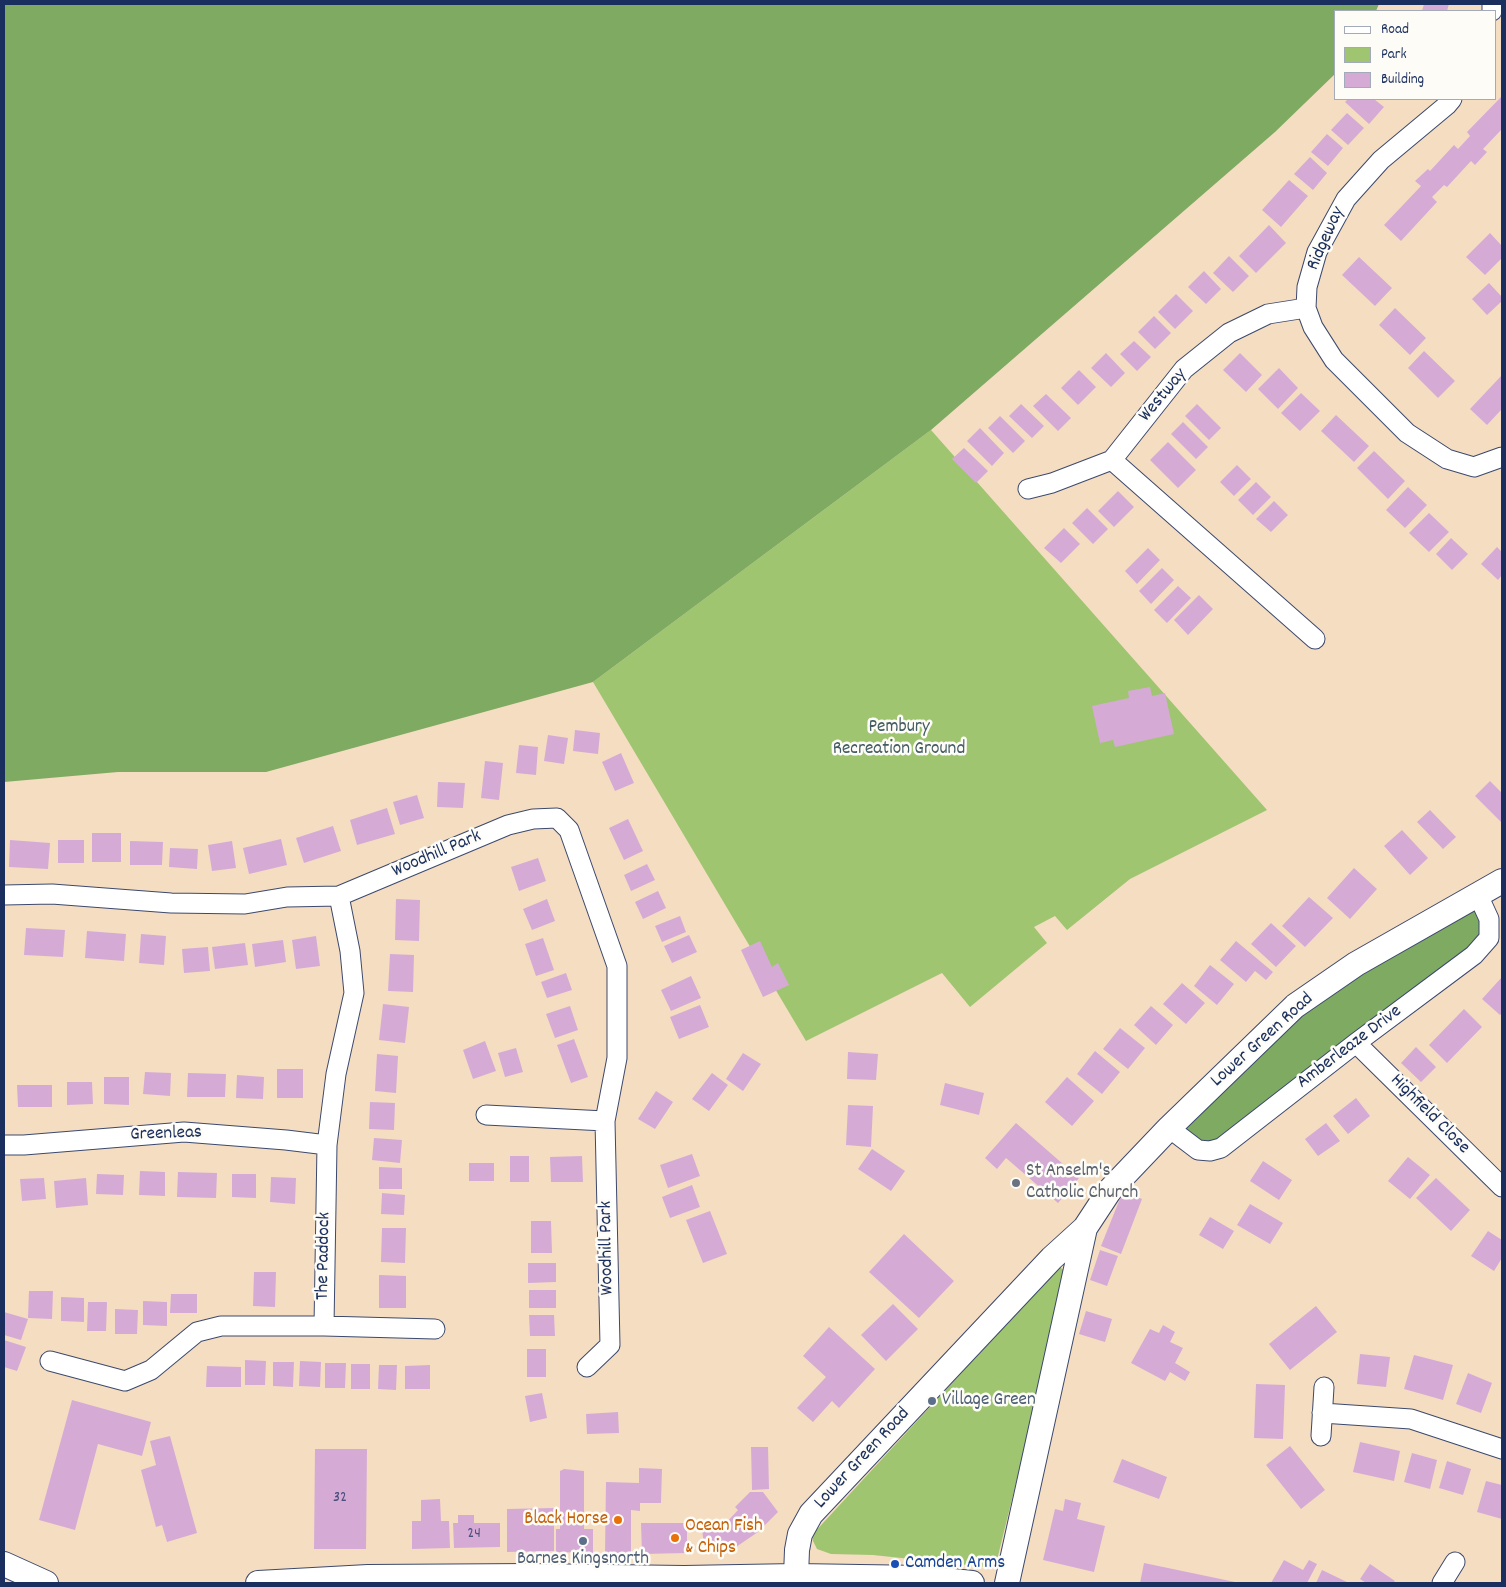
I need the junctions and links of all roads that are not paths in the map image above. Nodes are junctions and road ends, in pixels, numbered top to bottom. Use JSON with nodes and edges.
{"nodes":[{"id":1,"x":1451,"y":100,"type":"edge"},
{"id":2,"x":1306,"y":308,"type":"junction"},
{"id":3,"x":1502,"y":457,"type":"edge"},
{"id":4,"x":1112,"y":460,"type":"junction"},
{"id":5,"x":1028,"y":489,"type":"dead end"},
{"id":6,"x":1315,"y":639,"type":"dead end"},
{"id":7,"x":1502,"y":880,"type":"edge"},
{"id":8,"x":4,"y":895,"type":"edge"},
{"id":9,"x":1478,"y":895,"type":"junction"},
{"id":10,"x":339,"y":896,"type":"junction"},
{"id":11,"x":1356,"y":1043,"type":"junction"},
{"id":12,"x":486,"y":1115,"type":"dead end"},
{"id":13,"x":605,"y":1121,"type":"junction"},
{"id":14,"x":1169,"y":1128,"type":"junction"},
{"id":15,"x":4,"y":1145,"type":"edge"},
{"id":16,"x":327,"y":1145,"type":"junction"},
{"id":17,"x":1502,"y":1187,"type":"edge"},
{"id":18,"x":1085,"y":1228,"type":"junction"},
{"id":19,"x":324,"y":1326,"type":"junction"},
{"id":20,"x":435,"y":1329,"type":"dead end"},
{"id":21,"x":50,"y":1361,"type":"dead end"},
{"id":22,"x":588,"y":1366,"type":"dead end"},
{"id":23,"x":1324,"y":1387,"type":"dead end"},
{"id":24,"x":1322,"y":1412,"type":"junction"},
{"id":25,"x":1320,"y":1436,"type":"dead end"},
{"id":26,"x":1502,"y":1449,"type":"edge"},
{"id":27,"x":1455,"y":1562,"type":"dead end"},
{"id":28,"x":4,"y":1564,"type":"edge"},
{"id":29,"x":796,"y":1576,"type":"junction"},
{"id":30,"x":479,"y":1580,"type":"edge"},
{"id":31,"x":722,"y":1580,"type":"edge"},
{"id":32,"x":46,"y":1583,"type":"edge"},
{"id":33,"x":258,"y":1583,"type":"edge"},
{"id":34,"x":972,"y":1583,"type":"edge"},
{"id":35,"x":1007,"y":1583,"type":"edge"},
{"id":36,"x":1442,"y":1583,"type":"edge"}],
"edges":[{"from":1,"to":2,"type":"street","name":"Ridgeway"},
{"from":2,"to":3,"type":"street","name":"Ridgeway"},
{"from":2,"to":4,"type":"street","name":"Westway"},
{"from":4,"to":5,"type":"street","name":"Westway"},
{"from":4,"to":6,"type":"street"},
{"from":7,"to":9,"type":"street","name":"Lower Green Road"},
{"from":8,"to":10,"type":"street","name":"Woodhill Park"},
{"from":9,"to":11,"type":"street","name":"Amberleaze Drive"},
{"from":9,"to":14,"type":"street","name":"Lower Green Road"},
{"from":10,"to":13,"type":"street","name":"Woodhill Park"},
{"from":10,"to":16,"type":"street","name":"The Paddock"},
{"from":11,"to":14,"type":"street","name":"Amberleaze Drive"},
{"from":11,"to":17,"type":"street","name":"Highfield Close"},
{"from":12,"to":13,"type":"street"},
{"from":13,"to":22,"type":"street","name":"Woodhill Park"},
{"from":14,"to":18,"type":"street","name":"Lower Green Road"},
{"from":15,"to":16,"type":"street","name":"Greenleas"},
{"from":16,"to":19,"type":"street","name":"The Paddock"},
{"from":18,"to":29,"type":"street","name":"Lower Green Road"},
{"from":18,"to":35,"type":"street","name":"Lower Green Road"},
{"from":19,"to":20,"type":"street"},
{"from":19,"to":21,"type":"street","name":"The Paddock"},
{"from":23,"to":24,"type":"street"},
{"from":24,"to":25,"type":"street"},
{"from":24,"to":26,"type":"street"},
{"from":27,"to":36,"type":"street"},
{"from":28,"to":32,"type":"street"},
{"from":29,"to":31,"type":"street"},
{"from":29,"to":34,"type":"street"},
{"from":30,"to":31,"type":"street"},
{"from":30,"to":33,"type":"street"}]}
